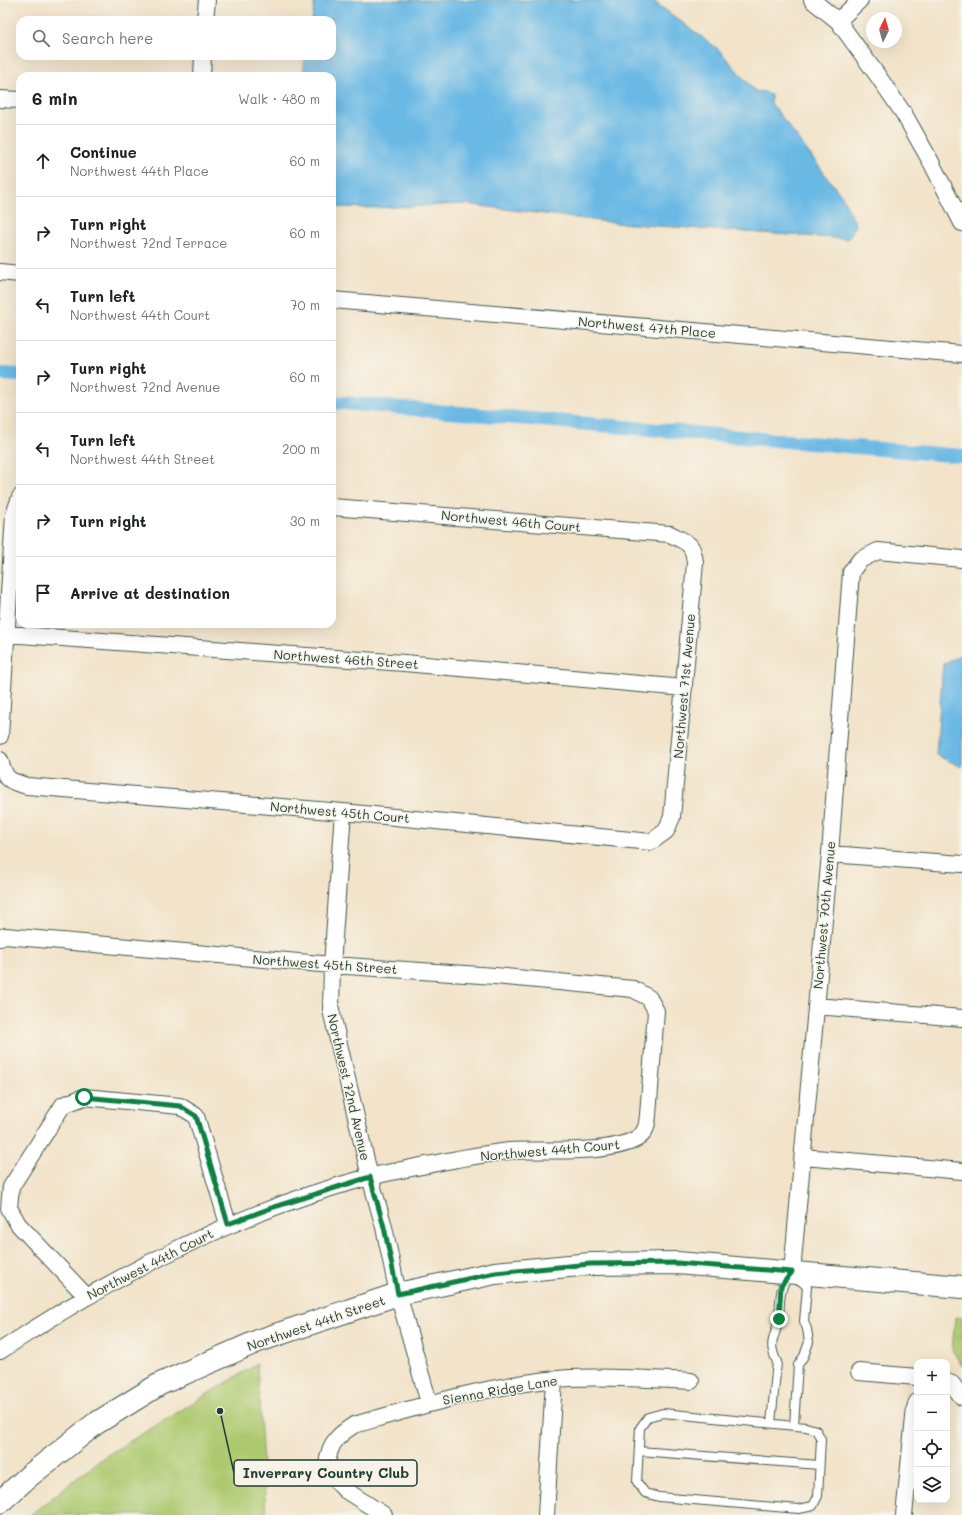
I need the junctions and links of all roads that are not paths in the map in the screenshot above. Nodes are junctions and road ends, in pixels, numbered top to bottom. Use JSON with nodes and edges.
{"nodes":[{"id":1,"x":207,"y":0,"type":"edge"},
{"id":2,"x":812,"y":0,"type":"edge"},
{"id":3,"x":860,"y":0,"type":"edge"},
{"id":4,"x":206,"y":16,"type":"edge"},
{"id":5,"x":838,"y":21,"type":"junction"},
{"id":6,"x":203,"y":60,"type":"edge"},
{"id":7,"x":202,"y":72,"type":"edge"},
{"id":8,"x":0,"y":99,"type":"edge"},
{"id":9,"x":16,"y":100,"type":"edge"},
{"id":10,"x":962,"y":223,"type":"edge"},
{"id":11,"x":0,"y":272,"type":"edge"},
{"id":12,"x":16,"y":274,"type":"edge"},
{"id":13,"x":336,"y":300,"type":"edge"},
{"id":14,"x":962,"y":354,"type":"edge"},
{"id":15,"x":336,"y":507,"type":"edge"},
{"id":16,"x":16,"y":509,"type":"edge"},
{"id":17,"x":687,"y":543,"type":"joint"},
{"id":18,"x":962,"y":558,"type":"edge"},
{"id":19,"x":7,"y":634,"type":"junction"},
{"id":20,"x":684,"y":688,"type":"junction"},
{"id":21,"x":0,"y":736,"type":"edge"},
{"id":22,"x":0,"y":760,"type":"edge"},
{"id":23,"x":343,"y":812,"type":"junction"},
{"id":24,"x":666,"y":831,"type":"joint"},
{"id":25,"x":830,"y":854,"type":"junction"},
{"id":26,"x":962,"y":864,"type":"edge"},
{"id":27,"x":0,"y":938,"type":"edge"},
{"id":28,"x":332,"y":965,"type":"junction"},
{"id":29,"x":816,"y":1006,"type":"junction"},
{"id":30,"x":962,"y":1018,"type":"edge"},
{"id":31,"x":638,"y":1139,"type":"joint"},
{"id":32,"x":804,"y":1157,"type":"junction"},
{"id":33,"x":962,"y":1170,"type":"edge"},
{"id":34,"x":370,"y":1177,"type":"junction"},
{"id":35,"x":228,"y":1224,"type":"junction"},
{"id":36,"x":792,"y":1272,"type":"junction"},
{"id":37,"x":962,"y":1287,"type":"edge"},
{"id":38,"x":398,"y":1294,"type":"junction"},
{"id":39,"x":87,"y":1297,"type":"junction"},
{"id":40,"x":0,"y":1351,"type":"edge"},
{"id":41,"x":859,"y":1372,"type":"dead end"},
{"id":42,"x":914,"y":1377,"type":"edge"},
{"id":43,"x":554,"y":1380,"type":"junction"},
{"id":44,"x":691,"y":1381,"type":"dead end"},
{"id":45,"x":950,"y":1383,"type":"edge"},
{"id":46,"x":962,"y":1397,"type":"edge"},
{"id":47,"x":429,"y":1403,"type":"junction"},
{"id":48,"x":914,"y":1418,"type":"edge"},
{"id":49,"x":771,"y":1423,"type":"junction"},
{"id":50,"x":794,"y":1425,"type":"junction"},
{"id":51,"x":638,"y":1451,"type":"junction"},
{"id":52,"x":819,"y":1465,"type":"junction"},
{"id":53,"x":0,"y":1502,"type":"edge"},
{"id":54,"x":384,"y":1515,"type":"edge"},
{"id":55,"x":546,"y":1515,"type":"edge"},
{"id":56,"x":904,"y":1515,"type":"edge"}],
"edges":[{"from":1,"to":4,"type":"street"},
{"from":2,"to":5,"type":"street"},
{"from":3,"to":5,"type":"street"},
{"from":5,"to":10,"type":"street"},
{"from":6,"to":7,"type":"street"},
{"from":8,"to":9,"type":"street"},
{"from":11,"to":12,"type":"street"},
{"from":13,"to":14,"type":"street","name":"Northwest 47th Place"},
{"from":15,"to":17,"type":"street","name":"Northwest 46th Court"},
{"from":16,"to":19,"type":"street"},
{"from":17,"to":20,"type":"street","name":"Northwest 71st Avenue"},
{"from":18,"to":25,"type":"street","name":"Northwest 70th Avenue"},
{"from":19,"to":20,"type":"street","name":"Northwest 46th Street"},
{"from":19,"to":21,"type":"street"},
{"from":20,"to":24,"type":"street","name":"Northwest 71st Avenue"},
{"from":22,"to":23,"type":"street","name":"Northwest 45th Court"},
{"from":23,"to":24,"type":"street","name":"Northwest 45th Court"},
{"from":23,"to":28,"type":"street","name":"Northwest 72nd Avenue"},
{"from":25,"to":26,"type":"street"},
{"from":25,"to":29,"type":"street","name":"Northwest 70th Avenue"},
{"from":27,"to":28,"type":"street","name":"Northwest 45th Street"},
{"from":28,"to":31,"type":"street","name":"Northwest 45th Street"},
{"from":28,"to":34,"type":"street","name":"Northwest 72nd Avenue"},
{"from":29,"to":30,"type":"street"},
{"from":29,"to":32,"type":"street","name":"Northwest 70th Avenue"},
{"from":31,"to":34,"type":"street","name":"Northwest 44th Court"},
{"from":32,"to":33,"type":"street"},
{"from":32,"to":36,"type":"street","name":"Northwest 70th Avenue"},
{"from":34,"to":35,"type":"street","name":"Northwest 44th Court"},
{"from":34,"to":38,"type":"street","name":"Northwest 72nd Avenue"},
{"from":35,"to":39,"type":"street","name":"Northwest 44th Court"},
{"from":35,"to":39,"type":"street"},
{"from":36,"to":37,"type":"street","name":"Northwest 44th Street"},
{"from":36,"to":38,"type":"street","name":"Northwest 44th Street"},
{"from":36,"to":49,"type":"lane"},
{"from":36,"to":50,"type":"lane"},
{"from":38,"to":47,"type":"street","name":"Northwest 72nd Avenue"},
{"from":38,"to":53,"type":"street","name":"Northwest 44th Street"},
{"from":39,"to":40,"type":"street","name":"Northwest 44th Court"},
{"from":41,"to":42,"type":"street"},
{"from":43,"to":44,"type":"street","name":"Sienna Ridge Lane"},
{"from":43,"to":47,"type":"street","name":"Sienna Ridge Lane"},
{"from":43,"to":55,"type":"street"},
{"from":45,"to":46,"type":"street"},
{"from":47,"to":54,"type":"street","name":"Sienna Ridge Lane"},
{"from":48,"to":56,"type":"street"},
{"from":49,"to":50,"type":"lane"},
{"from":49,"to":51,"type":"lane"},
{"from":50,"to":52,"type":"lane"},
{"from":51,"to":52,"type":"lane"},
{"from":51,"to":52,"type":"lane"}]}
